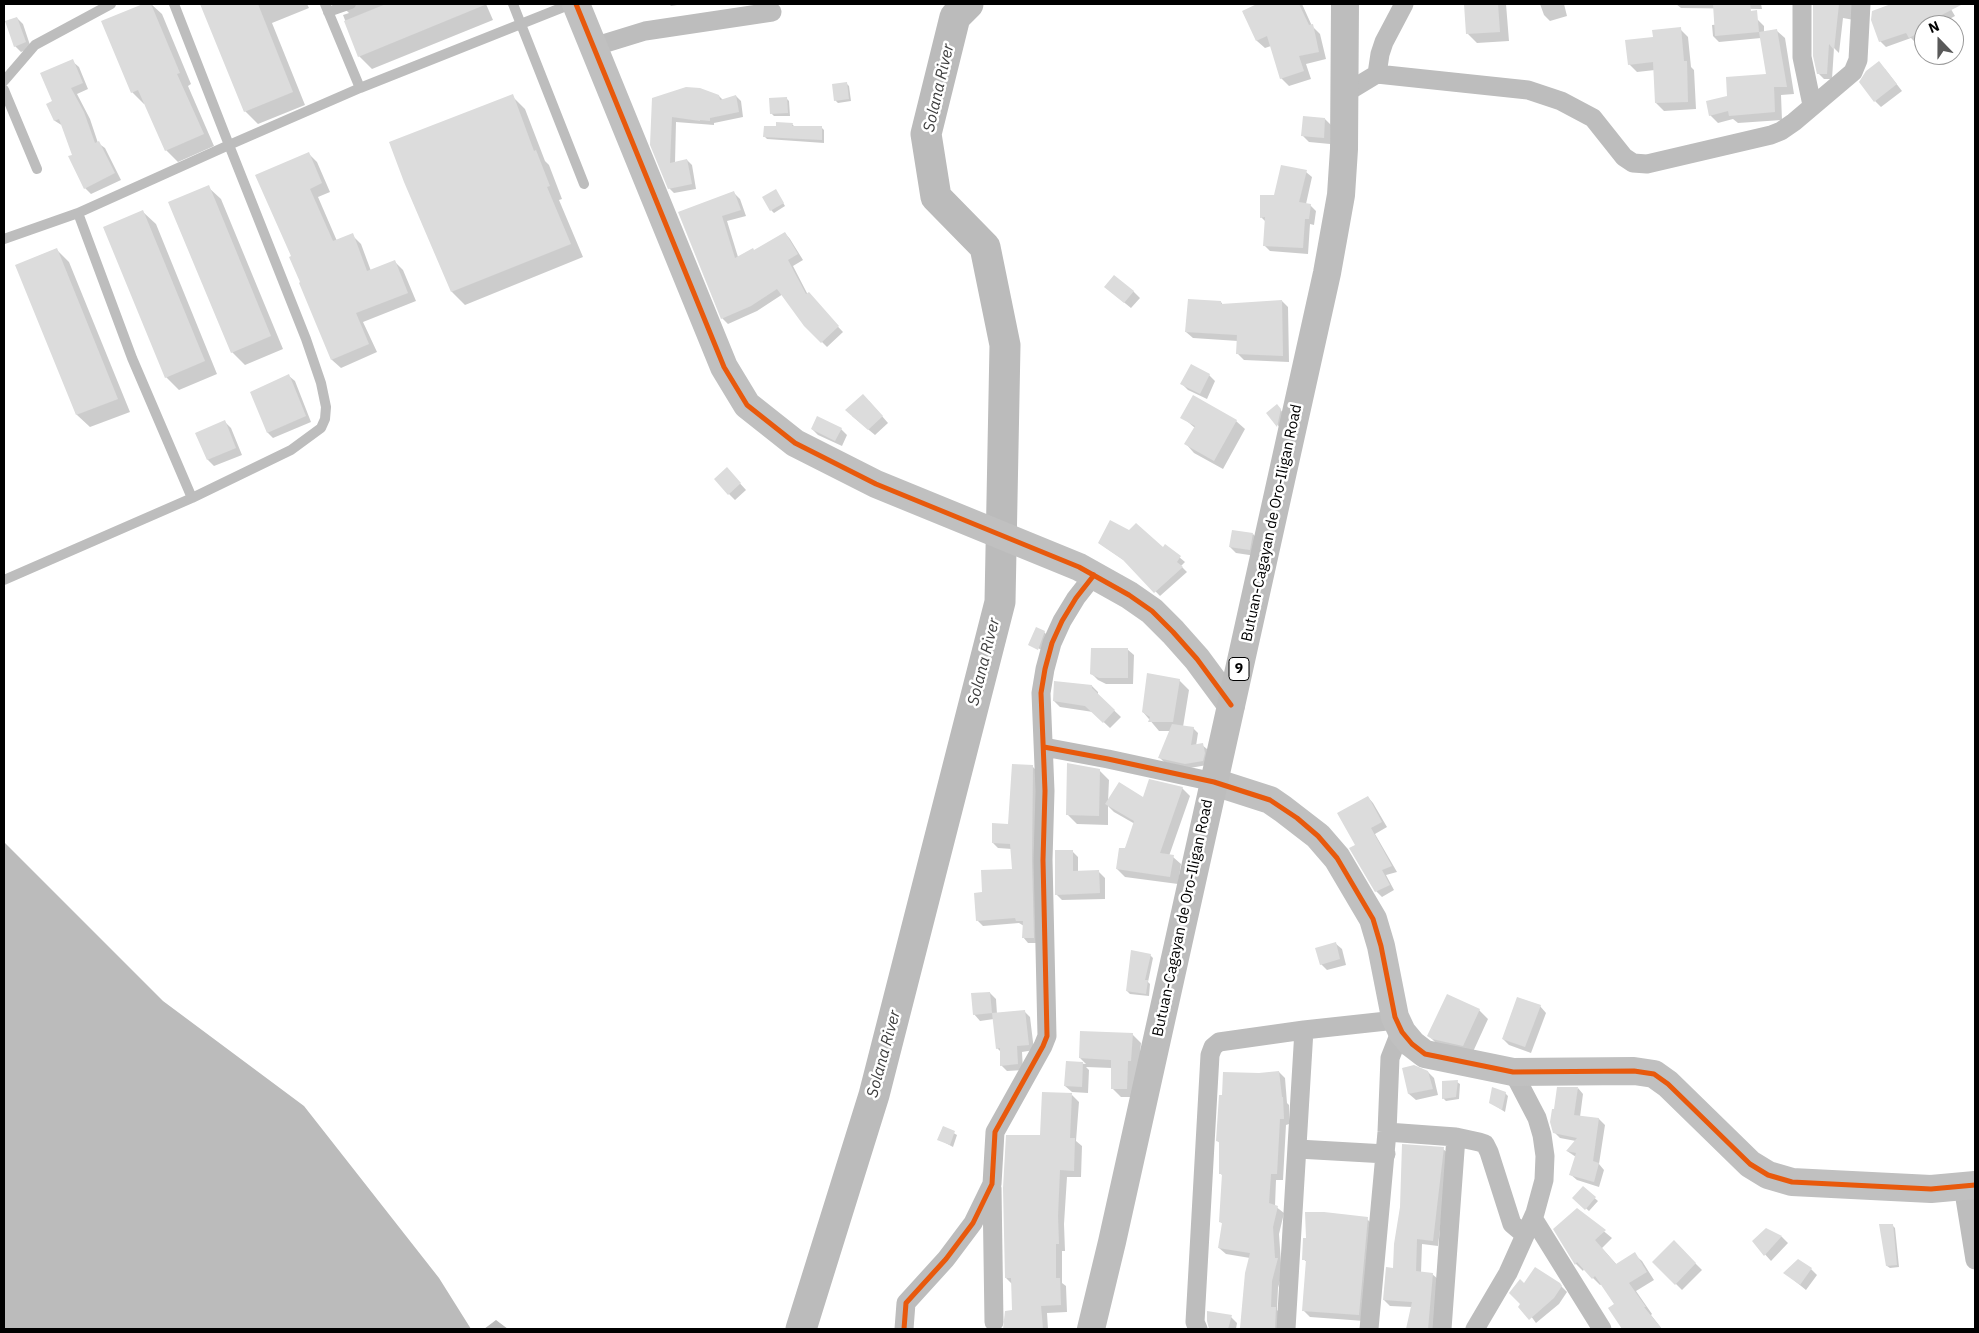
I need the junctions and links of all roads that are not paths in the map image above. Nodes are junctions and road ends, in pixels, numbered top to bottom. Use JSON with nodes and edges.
{"nodes":[{"id":1,"x":111,"y":4,"type":"edge"},
{"id":2,"x":174,"y":4,"type":"edge"},
{"id":3,"x":351,"y":4,"type":"edge"},
{"id":4,"x":513,"y":4,"type":"edge"},
{"id":5,"x":571,"y":4,"type":"edge"},
{"id":6,"x":576,"y":4,"type":"edge"},
{"id":7,"x":1345,"y":4,"type":"edge"},
{"id":8,"x":1404,"y":4,"type":"edge"},
{"id":9,"x":1802,"y":4,"type":"edge"},
{"id":10,"x":1861,"y":4,"type":"edge"},
{"id":11,"x":326,"y":8,"type":"edge"},
{"id":12,"x":772,"y":12,"type":"dead end"},
{"id":13,"x":520,"y":23,"type":"junction"},
{"id":14,"x":594,"y":47,"type":"junction"},
{"id":15,"x":1377,"y":74,"type":"junction"},
{"id":16,"x":4,"y":81,"type":"edge"},
{"id":17,"x":360,"y":88,"type":"junction"},
{"id":18,"x":4,"y":90,"type":"edge"},
{"id":19,"x":1344,"y":94,"type":"junction"},
{"id":20,"x":1812,"y":105,"type":"junction"},
{"id":21,"x":229,"y":145,"type":"junction"},
{"id":22,"x":37,"y":169,"type":"dead end"},
{"id":23,"x":584,"y":184,"type":"dead end"},
{"id":24,"x":78,"y":213,"type":"junction"},
{"id":25,"x":4,"y":240,"type":"edge"},
{"id":26,"x":192,"y":498,"type":"junction"},
{"id":27,"x":1087,"y":571,"type":"junction"},
{"id":28,"x":4,"y":580,"type":"edge"},
{"id":29,"x":1232,"y":705,"type":"junction"},
{"id":30,"x":1044,"y":748,"type":"junction"},
{"id":31,"x":1214,"y":782,"type":"junction"},
{"id":32,"x":1399,"y":1025,"type":"junction"},
{"id":33,"x":1304,"y":1030,"type":"junction"},
{"id":34,"x":1513,"y":1072,"type":"junction"},
{"id":35,"x":1387,"y":1132,"type":"junction"},
{"id":36,"x":1456,"y":1137,"type":"junction"},
{"id":37,"x":1298,"y":1149,"type":"junction"},
{"id":38,"x":1386,"y":1154,"type":"junction"},
{"id":39,"x":992,"y":1184,"type":"junction"},
{"id":40,"x":1969,"y":1186,"type":"edge"},
{"id":41,"x":1529,"y":1226,"type":"junction"},
{"id":42,"x":1975,"y":1260,"type":"edge"},
{"id":43,"x":994,"y":1322,"type":"dead end"},
{"id":44,"x":904,"y":1329,"type":"edge"},
{"id":45,"x":1090,"y":1329,"type":"edge"},
{"id":46,"x":1198,"y":1329,"type":"edge"},
{"id":47,"x":1286,"y":1329,"type":"edge"},
{"id":48,"x":1369,"y":1329,"type":"edge"},
{"id":49,"x":1442,"y":1329,"type":"edge"},
{"id":50,"x":1475,"y":1329,"type":"edge"},
{"id":51,"x":1602,"y":1329,"type":"edge"}],
"edges":[{"from":1,"to":16,"type":"lane"},
{"from":2,"to":21,"type":"lane"},
{"from":3,"to":11,"type":"lane"},
{"from":4,"to":13,"type":"lane"},
{"from":5,"to":13,"type":"lane"},
{"from":6,"to":14,"type":"street"},
{"from":7,"to":19,"type":"highway","name":"Butuan-Cagayan de Oro-Iligan Road","number":"9"},
{"from":8,"to":15,"type":"street"},
{"from":9,"to":20,"type":"street"},
{"from":10,"to":20,"type":"street"},
{"from":11,"to":17,"type":"lane"},
{"from":12,"to":14,"type":"street"},
{"from":13,"to":17,"type":"lane"},
{"from":13,"to":23,"type":"lane"},
{"from":14,"to":27,"type":"street"},
{"from":15,"to":19,"type":"street"},
{"from":15,"to":20,"type":"street"},
{"from":17,"to":21,"type":"lane"},
{"from":18,"to":22,"type":"lane"},
{"from":19,"to":29,"type":"highway","name":"Butuan-Cagayan de Oro-Iligan Road","number":"9"},
{"from":21,"to":24,"type":"lane"},
{"from":21,"to":26,"type":"lane"},
{"from":24,"to":25,"type":"lane"},
{"from":24,"to":26,"type":"lane"},
{"from":26,"to":28,"type":"lane"},
{"from":27,"to":29,"type":"street"},
{"from":27,"to":30,"type":"street"},
{"from":29,"to":31,"type":"highway","name":"Butuan-Cagayan de Oro-Iligan Road","number":"9"},
{"from":30,"to":31,"type":"street"},
{"from":30,"to":39,"type":"street"},
{"from":31,"to":32,"type":"street"},
{"from":31,"to":45,"type":"highway","name":"Butuan-Cagayan de Oro-Iligan Road","number":"9"},
{"from":32,"to":33,"type":"street"},
{"from":32,"to":34,"type":"street"},
{"from":32,"to":35,"type":"street"},
{"from":33,"to":37,"type":"street"},
{"from":33,"to":46,"type":"street"},
{"from":34,"to":40,"type":"street"},
{"from":34,"to":41,"type":"street"},
{"from":35,"to":36,"type":"street"},
{"from":35,"to":38,"type":"street"},
{"from":36,"to":41,"type":"street"},
{"from":36,"to":49,"type":"street"},
{"from":37,"to":38,"type":"street"},
{"from":37,"to":47,"type":"street"},
{"from":38,"to":48,"type":"street"},
{"from":39,"to":43,"type":"street"},
{"from":39,"to":44,"type":"street"},
{"from":40,"to":42,"type":"street"},
{"from":41,"to":50,"type":"street"},
{"from":41,"to":51,"type":"street"}]}
